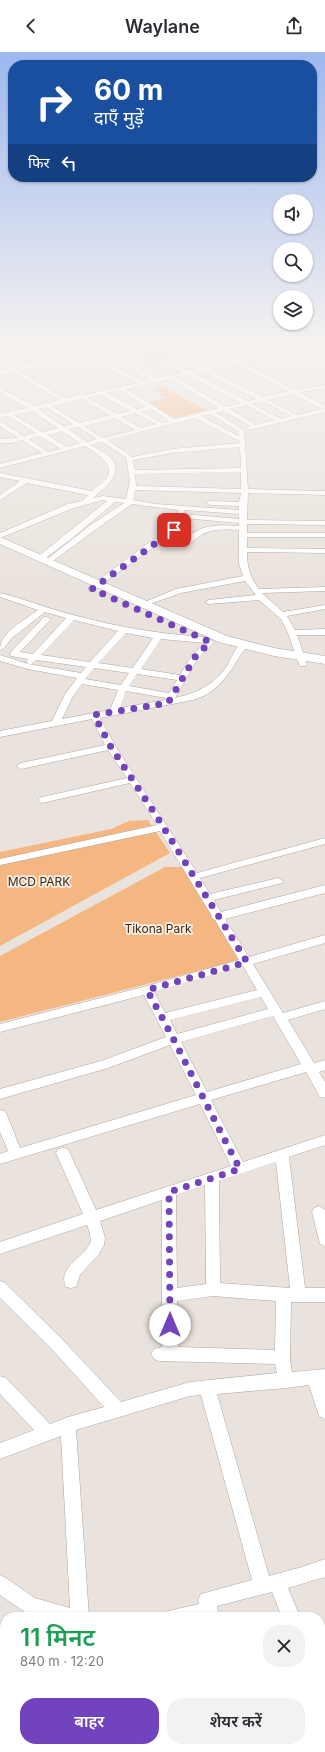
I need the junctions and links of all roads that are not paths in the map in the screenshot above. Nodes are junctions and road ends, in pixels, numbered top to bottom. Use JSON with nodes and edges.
{"nodes":[{"id":1,"x":7,"y":427,"type":"edge"},
{"id":2,"x":31,"y":427,"type":"edge"},
{"id":3,"x":69,"y":427,"type":"edge"},
{"id":4,"x":82,"y":427,"type":"edge"},
{"id":5,"x":135,"y":427,"type":"edge"},
{"id":6,"x":149,"y":427,"type":"edge"},
{"id":7,"x":216,"y":427,"type":"edge"},
{"id":8,"x":236,"y":427,"type":"edge"},
{"id":9,"x":254,"y":427,"type":"edge"},
{"id":10,"x":63,"y":429,"type":"junction"},
{"id":11,"x":140,"y":430,"type":"junction"},
{"id":12,"x":240,"y":430,"type":"junction"},
{"id":13,"x":42,"y":434,"type":"junction"},
{"id":14,"x":25,"y":438,"type":"junction"},
{"id":15,"x":102,"y":439,"type":"junction"},
{"id":16,"x":0,"y":441,"type":"edge"},
{"id":17,"x":242,"y":442,"type":"junction"},
{"id":18,"x":86,"y":444,"type":"junction"},
{"id":19,"x":66,"y":449,"type":"junction"},
{"id":20,"x":47,"y":454,"type":"junction"},
{"id":21,"x":130,"y":459,"type":"junction"},
{"id":22,"x":0,"y":466,"type":"edge"},
{"id":23,"x":244,"y":470,"type":"junction"},
{"id":24,"x":132,"y":472,"type":"junction"},
{"id":25,"x":0,"y":476,"type":"edge"},
{"id":26,"x":26,"y":481,"type":"junction"},
{"id":27,"x":132,"y":491,"type":"junction"},
{"id":28,"x":325,"y":493,"type":"edge"},
{"id":29,"x":94,"y":494,"type":"junction"},
{"id":30,"x":0,"y":498,"type":"edge"},
{"id":31,"x":114,"y":499,"type":"junction"},
{"id":32,"x":86,"y":501,"type":"junction"},
{"id":33,"x":166,"y":501,"type":"dead end"},
{"id":34,"x":244,"y":501,"type":"junction"},
{"id":35,"x":129,"y":503,"type":"junction"},
{"id":36,"x":180,"y":512,"type":"junction"},
{"id":37,"x":325,"y":523,"type":"edge"},
{"id":38,"x":243,"y":526,"type":"junction"},
{"id":39,"x":325,"y":535,"type":"edge"},
{"id":40,"x":0,"y":536,"type":"edge"},
{"id":41,"x":0,"y":540,"type":"edge"},
{"id":42,"x":186,"y":543,"type":"dead end"},
{"id":43,"x":10,"y":550,"type":"edge"},
{"id":44,"x":242,"y":550,"type":"junction"},
{"id":45,"x":325,"y":551,"type":"edge"},
{"id":46,"x":44,"y":560,"type":"junction"},
{"id":47,"x":247,"y":578,"type":"junction"},
{"id":48,"x":95,"y":587,"type":"junction"},
{"id":49,"x":325,"y":589,"type":"edge"},
{"id":50,"x":259,"y":594,"type":"junction"},
{"id":51,"x":0,"y":595,"type":"edge"},
{"id":52,"x":209,"y":602,"type":"dead end"},
{"id":53,"x":144,"y":604,"type":"junction"},
{"id":54,"x":325,"y":607,"type":"edge"},
{"id":55,"x":44,"y":610,"type":"junction"},
{"id":56,"x":281,"y":615,"type":"junction"},
{"id":57,"x":72,"y":617,"type":"junction"},
{"id":58,"x":163,"y":617,"type":"junction"},
{"id":59,"x":47,"y":620,"type":"dead end"},
{"id":60,"x":124,"y":630,"type":"junction"},
{"id":61,"x":325,"y":632,"type":"edge"},
{"id":62,"x":292,"y":633,"type":"junction"},
{"id":63,"x":158,"y":637,"type":"junction"},
{"id":64,"x":208,"y":641,"type":"junction"},
{"id":65,"x":0,"y":647,"type":"edge"},
{"id":66,"x":241,"y":648,"type":"junction"},
{"id":67,"x":0,"y":658,"type":"edge"},
{"id":68,"x":34,"y":658,"type":"junction"},
{"id":69,"x":325,"y":660,"type":"edge"},
{"id":70,"x":302,"y":661,"type":"junction"},
{"id":71,"x":26,"y":666,"type":"junction"},
{"id":72,"x":93,"y":666,"type":"junction"},
{"id":73,"x":325,"y":668,"type":"edge"},
{"id":74,"x":135,"y":671,"type":"junction"},
{"id":75,"x":182,"y":678,"type":"junction"},
{"id":76,"x":82,"y":679,"type":"junction"},
{"id":77,"x":124,"y":688,"type":"junction"},
{"id":78,"x":170,"y":699,"type":"junction"},
{"id":79,"x":114,"y":712,"type":"junction"},
{"id":80,"x":94,"y":715,"type":"junction"},
{"id":81,"x":56,"y":722,"type":"junction"},
{"id":82,"x":0,"y":734,"type":"edge"},
{"id":83,"x":111,"y":747,"type":"junction"},
{"id":84,"x":21,"y":766,"type":"dead end"},
{"id":85,"x":132,"y":780,"type":"junction"},
{"id":86,"x":42,"y":800,"type":"dead end"},
{"id":87,"x":162,"y":827,"type":"junction"},
{"id":88,"x":325,"y":841,"type":"edge"},
{"id":89,"x":0,"y":862,"type":"edge"},
{"id":90,"x":193,"y":877,"type":"junction"},
{"id":91,"x":278,"y":881,"type":"dead end"},
{"id":92,"x":325,"y":889,"type":"edge"},
{"id":93,"x":206,"y":898,"type":"junction"},
{"id":94,"x":218,"y":917,"type":"junction"},
{"id":95,"x":325,"y":940,"type":"edge"},
{"id":96,"x":247,"y":962,"type":"junction"},
{"id":97,"x":147,"y":990,"type":"junction"},
{"id":98,"x":265,"y":992,"type":"junction"},
{"id":99,"x":325,"y":1005,"type":"edge"},
{"id":100,"x":278,"y":1014,"type":"junction"},
{"id":101,"x":162,"y":1018,"type":"junction"},
{"id":102,"x":0,"y":1028,"type":"edge"},
{"id":103,"x":174,"y":1039,"type":"junction"},
{"id":104,"x":325,"y":1065,"type":"edge"},
{"id":105,"x":310,"y":1068,"type":"junction"},
{"id":106,"x":325,"y":1093,"type":"edge"},
{"id":107,"x":0,"y":1094,"type":"edge"},
{"id":108,"x":203,"y":1099,"type":"junction"},
{"id":109,"x":0,"y":1115,"type":"edge"},
{"id":110,"x":4,"y":1136,"type":"edge"},
{"id":111,"x":325,"y":1140,"type":"edge"},
{"id":112,"x":63,"y":1154,"type":"dead end"},
{"id":113,"x":282,"y":1154,"type":"junction"},
{"id":114,"x":16,"y":1155,"type":"junction"},
{"id":115,"x":0,"y":1159,"type":"edge"},
{"id":116,"x":240,"y":1169,"type":"junction"},
{"id":117,"x":212,"y":1177,"type":"junction"},
{"id":118,"x":169,"y":1192,"type":"junction"},
{"id":119,"x":319,"y":1212,"type":"dead end"},
{"id":120,"x":92,"y":1217,"type":"junction"},
{"id":121,"x":325,"y":1240,"type":"edge"},
{"id":122,"x":0,"y":1248,"type":"edge"},
{"id":123,"x":71,"y":1282,"type":"dead end"},
{"id":124,"x":0,"y":1288,"type":"edge"},
{"id":125,"x":213,"y":1289,"type":"junction"},
{"id":126,"x":291,"y":1295,"type":"junction"},
{"id":127,"x":325,"y":1295,"type":"edge"},
{"id":128,"x":170,"y":1296,"type":"junction"},
{"id":129,"x":282,"y":1357,"type":"junction"},
{"id":130,"x":320,"y":1377,"type":"edge"},
{"id":131,"x":286,"y":1381,"type":"junction"},
{"id":132,"x":0,"y":1383,"type":"edge"},
{"id":133,"x":207,"y":1388,"type":"junction"},
{"id":134,"x":118,"y":1410,"type":"junction"},
{"id":135,"x":325,"y":1411,"type":"edge"},
{"id":136,"x":68,"y":1425,"type":"junction"},
{"id":137,"x":47,"y":1433,"type":"junction"},
{"id":138,"x":0,"y":1451,"type":"edge"},
{"id":139,"x":325,"y":1568,"type":"edge"},
{"id":140,"x":0,"y":1584,"type":"edge"},
{"id":141,"x":270,"y":1584,"type":"junction"},
{"id":142,"x":52,"y":1612,"type":"edge"},
{"id":143,"x":80,"y":1612,"type":"edge"},
{"id":144,"x":209,"y":1612,"type":"edge"},
{"id":145,"x":288,"y":1612,"type":"edge"}],
"edges":[{"from":1,"to":14,"type":"street"},
{"from":2,"to":13,"type":"street"},
{"from":3,"to":10,"type":"street"},
{"from":4,"to":15,"type":"street"},
{"from":5,"to":11,"type":"street"},
{"from":6,"to":11,"type":"street"},
{"from":7,"to":17,"type":"street"},
{"from":8,"to":12,"type":"street"},
{"from":9,"to":12,"type":"street"},
{"from":10,"to":13,"type":"street"},
{"from":10,"to":18,"type":"street"},
{"from":11,"to":15,"type":"street"},
{"from":12,"to":17,"type":"street"},
{"from":13,"to":14,"type":"street"},
{"from":13,"to":19,"type":"street"},
{"from":14,"to":16,"type":"street"},
{"from":14,"to":20,"type":"street"},
{"from":15,"to":18,"type":"street"},
{"from":15,"to":21,"type":"street"},
{"from":17,"to":21,"type":"street"},
{"from":17,"to":23,"type":"street"},
{"from":18,"to":19,"type":"street"},
{"from":18,"to":29,"type":"street"},
{"from":19,"to":20,"type":"street"},
{"from":20,"to":22,"type":"street"},
{"from":21,"to":24,"type":"street"},
{"from":23,"to":24,"type":"street"},
{"from":23,"to":34,"type":"street"},
{"from":24,"to":27,"type":"street"},
{"from":25,"to":26,"type":"street"},
{"from":26,"to":29,"type":"street"},
{"from":26,"to":30,"type":"street"},
{"from":27,"to":34,"type":"street"},
{"from":27,"to":35,"type":"street"},
{"from":28,"to":34,"type":"street"},
{"from":29,"to":32,"type":"street"},
{"from":31,"to":32,"type":"street"},
{"from":31,"to":35,"type":"street"},
{"from":31,"to":46,"type":"street"},
{"from":32,"to":40,"type":"street"},
{"from":33,"to":34,"type":"street"},
{"from":34,"to":36,"type":"street"},
{"from":34,"to":38,"type":"street"},
{"from":35,"to":36,"type":"street"},
{"from":35,"to":46,"type":"street"},
{"from":36,"to":38,"type":"street"},
{"from":36,"to":48,"type":"street"},
{"from":37,"to":38,"type":"street"},
{"from":38,"to":39,"type":"street"},
{"from":38,"to":42,"type":"street"},
{"from":38,"to":44,"type":"street"},
{"from":41,"to":43,"type":"street"},
{"from":43,"to":46,"type":"street"},
{"from":43,"to":48,"type":"street"},
{"from":44,"to":45,"type":"street"},
{"from":44,"to":47,"type":"street"},
{"from":46,"to":48,"type":"street"},
{"from":47,"to":50,"type":"street"},
{"from":47,"to":53,"type":"street"},
{"from":48,"to":53,"type":"street"},
{"from":48,"to":58,"type":"street"},
{"from":49,"to":50,"type":"street"},
{"from":50,"to":52,"type":"street"},
{"from":50,"to":56,"type":"street"},
{"from":51,"to":55,"type":"street"},
{"from":53,"to":58,"type":"street"},
{"from":54,"to":56,"type":"street"},
{"from":55,"to":57,"type":"street"},
{"from":55,"to":65,"type":"street"},
{"from":56,"to":62,"type":"street"},
{"from":57,"to":60,"type":"street"},
{"from":57,"to":68,"type":"street"},
{"from":58,"to":64,"type":"street"},
{"from":58,"to":66,"type":"street"},
{"from":59,"to":68,"type":"street"},
{"from":60,"to":63,"type":"street"},
{"from":60,"to":72,"type":"street"},
{"from":61,"to":62,"type":"street"},
{"from":62,"to":70,"type":"street"},
{"from":63,"to":64,"type":"street"},
{"from":63,"to":74,"type":"street"},
{"from":64,"to":66,"type":"street"},
{"from":64,"to":75,"type":"street"},
{"from":66,"to":70,"type":"street"},
{"from":66,"to":78,"type":"street"},
{"from":67,"to":71,"type":"street"},
{"from":68,"to":71,"type":"street"},
{"from":68,"to":72,"type":"street"},
{"from":69,"to":70,"type":"street"},
{"from":70,"to":73,"type":"street"},
{"from":71,"to":76,"type":"street"},
{"from":72,"to":74,"type":"street"},
{"from":72,"to":76,"type":"street"},
{"from":74,"to":75,"type":"street"},
{"from":74,"to":77,"type":"street"},
{"from":75,"to":78,"type":"street"},
{"from":76,"to":77,"type":"street"},
{"from":76,"to":81,"type":"street"},
{"from":77,"to":78,"type":"street"},
{"from":77,"to":79,"type":"street"},
{"from":78,"to":79,"type":"street"},
{"from":79,"to":80,"type":"street"},
{"from":80,"to":81,"type":"street"},
{"from":80,"to":83,"type":"street"},
{"from":81,"to":82,"type":"street"},
{"from":83,"to":84,"type":"street"},
{"from":83,"to":85,"type":"street"},
{"from":85,"to":86,"type":"street"},
{"from":85,"to":87,"type":"street"},
{"from":87,"to":89,"type":"street"},
{"from":87,"to":90,"type":"street"},
{"from":88,"to":90,"type":"street"},
{"from":90,"to":93,"type":"street"},
{"from":91,"to":93,"type":"street"},
{"from":92,"to":94,"type":"street"},
{"from":93,"to":94,"type":"street"},
{"from":94,"to":96,"type":"street"},
{"from":95,"to":96,"type":"street"},
{"from":96,"to":97,"type":"street"},
{"from":96,"to":98,"type":"street"},
{"from":97,"to":101,"type":"street"},
{"from":97,"to":102,"type":"street"},
{"from":98,"to":100,"type":"street"},
{"from":98,"to":101,"type":"street"},
{"from":99,"to":100,"type":"street"},
{"from":100,"to":103,"type":"street"},
{"from":100,"to":105,"type":"street"},
{"from":101,"to":103,"type":"street"},
{"from":103,"to":107,"type":"street"},
{"from":103,"to":108,"type":"street"},
{"from":104,"to":105,"type":"street"},
{"from":105,"to":106,"type":"street"},
{"from":105,"to":108,"type":"street"},
{"from":108,"to":114,"type":"street"},
{"from":108,"to":116,"type":"street"},
{"from":109,"to":110,"type":"street"},
{"from":110,"to":114,"type":"street"},
{"from":111,"to":113,"type":"street"},
{"from":112,"to":120,"type":"street"},
{"from":113,"to":116,"type":"street"},
{"from":113,"to":126,"type":"street"},
{"from":114,"to":115,"type":"street"},
{"from":116,"to":117,"type":"street"},
{"from":117,"to":118,"type":"street"},
{"from":117,"to":125,"type":"street"},
{"from":118,"to":120,"type":"street"},
{"from":118,"to":128,"type":"street"},
{"from":119,"to":121,"type":"street"},
{"from":120,"to":122,"type":"street"},
{"from":120,"to":123,"type":"street"},
{"from":124,"to":134,"type":"street"},
{"from":125,"to":126,"type":"street"},
{"from":125,"to":128,"type":"street"},
{"from":126,"to":127,"type":"street"},
{"from":126,"to":129,"type":"street"},
{"from":128,"to":129,"type":"street"},
{"from":129,"to":131,"type":"street"},
{"from":130,"to":131,"type":"street"},
{"from":130,"to":135,"type":"street"},
{"from":131,"to":133,"type":"street"},
{"from":132,"to":137,"type":"street"},
{"from":133,"to":134,"type":"street"},
{"from":133,"to":141,"type":"street"},
{"from":134,"to":136,"type":"street"},
{"from":136,"to":137,"type":"street"},
{"from":136,"to":143,"type":"street"},
{"from":137,"to":138,"type":"street"},
{"from":139,"to":141,"type":"street"},
{"from":140,"to":142,"type":"street"},
{"from":141,"to":144,"type":"street"},
{"from":141,"to":145,"type":"street"}]}
